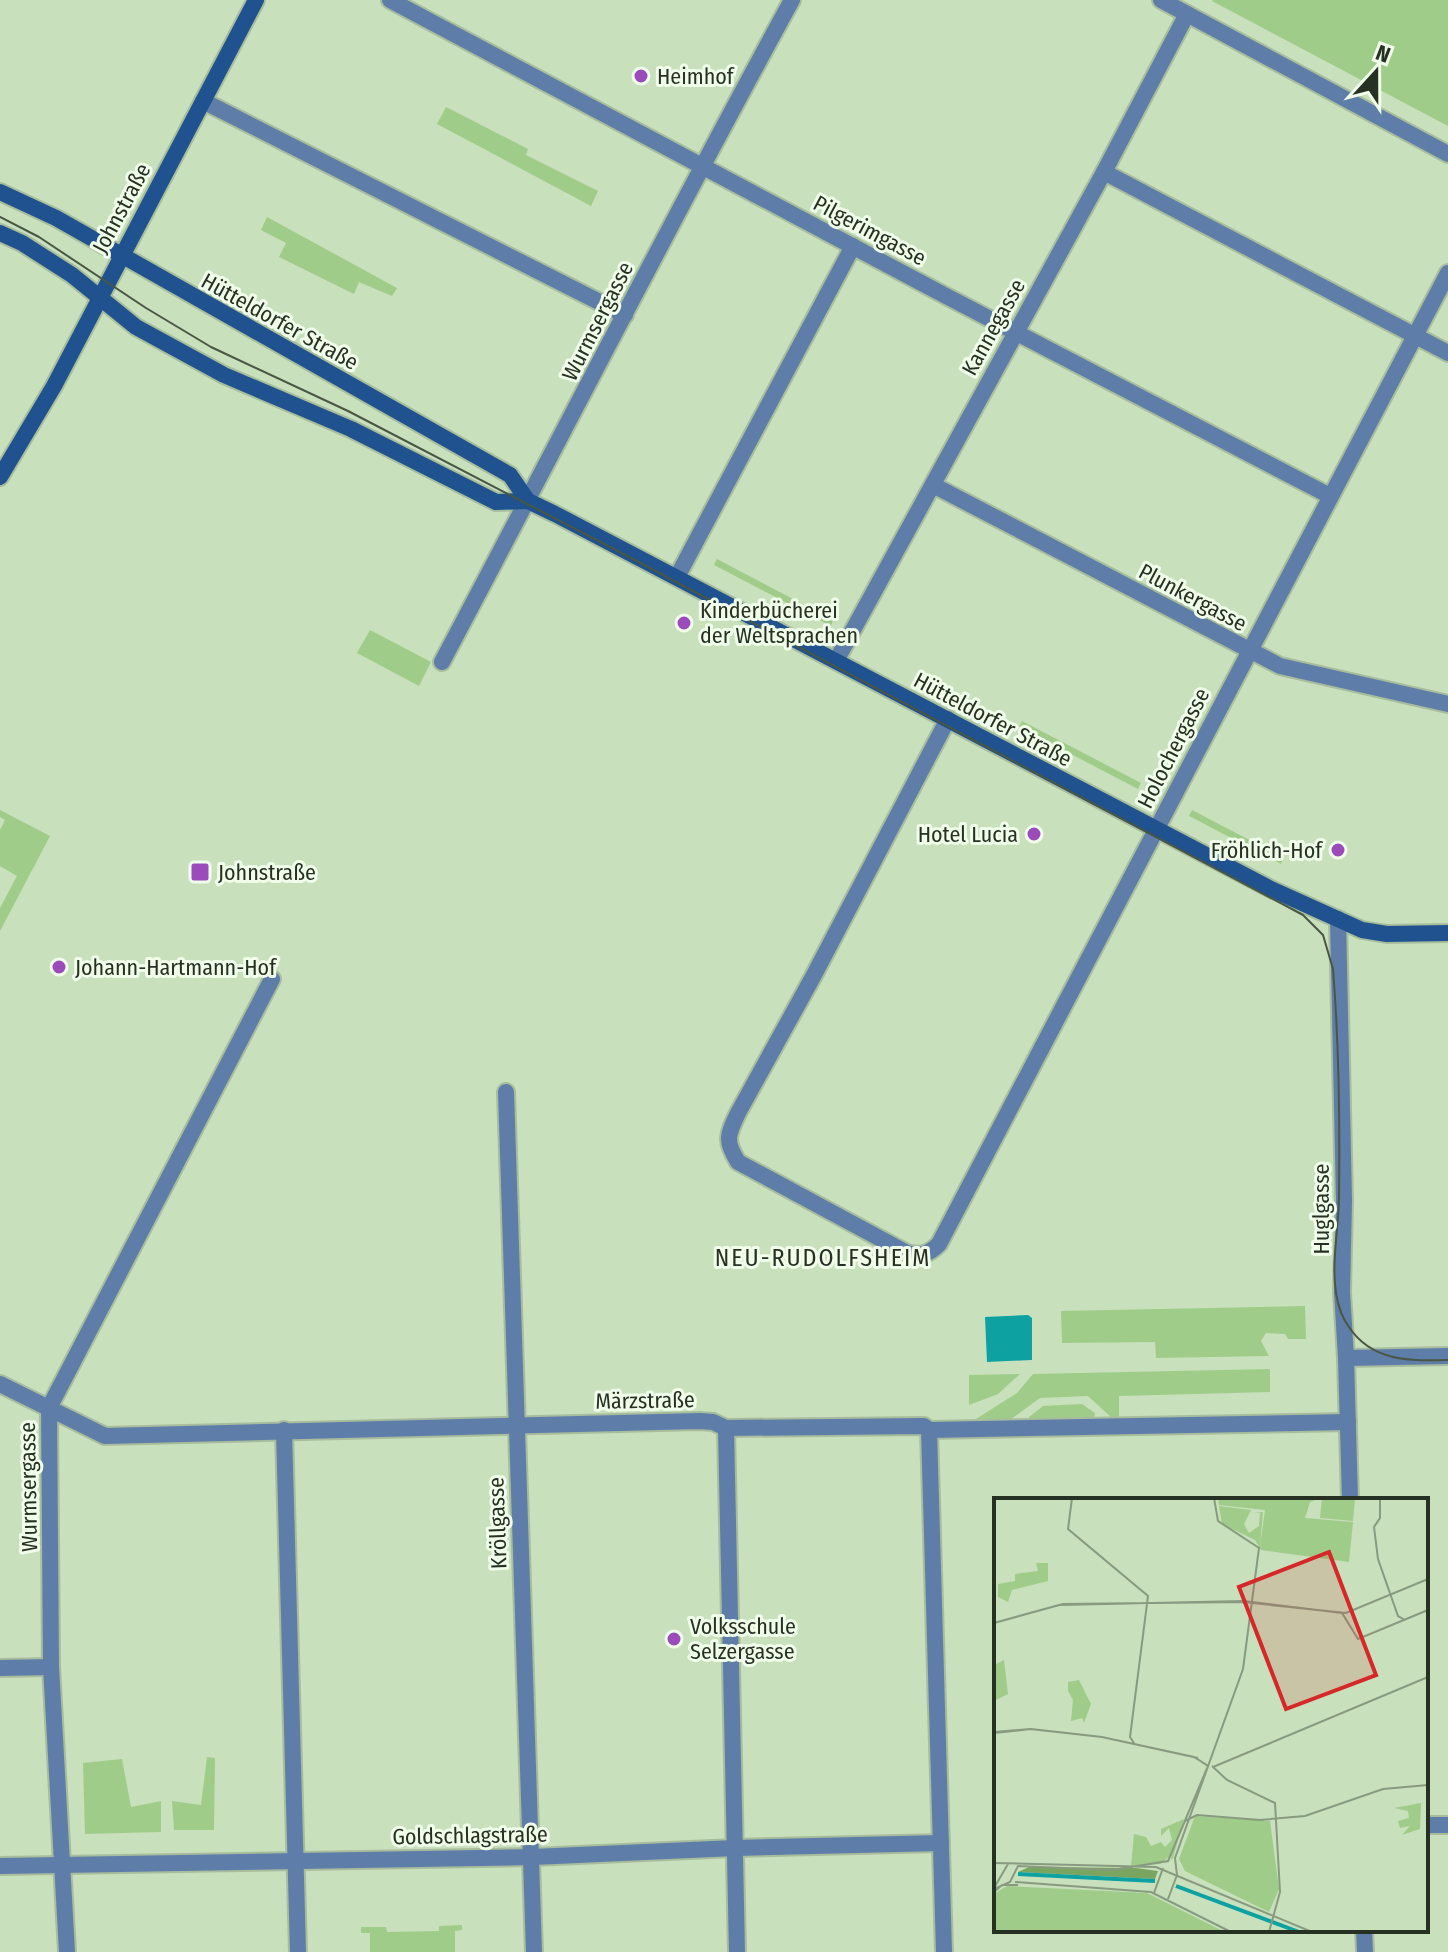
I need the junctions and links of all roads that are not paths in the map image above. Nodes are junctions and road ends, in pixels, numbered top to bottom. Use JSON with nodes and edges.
{"nodes":[{"id":1,"x":256,"y":0,"type":"edge"},
{"id":2,"x":390,"y":0,"type":"edge"},
{"id":3,"x":792,"y":0,"type":"edge"},
{"id":4,"x":1161,"y":0,"type":"edge"},
{"id":5,"x":1187,"y":14,"type":"junction"},
{"id":6,"x":203,"y":101,"type":"junction"},
{"id":7,"x":1448,"y":154,"type":"edge"},
{"id":8,"x":701,"y":166,"type":"junction"},
{"id":9,"x":1104,"y":172,"type":"junction"},
{"id":10,"x":0,"y":192,"type":"edge"},
{"id":11,"x":0,"y":233,"type":"edge"},
{"id":12,"x":853,"y":246,"type":"junction"},
{"id":13,"x":121,"y":256,"type":"junction"},
{"id":14,"x":1448,"y":273,"type":"edge"},
{"id":15,"x":100,"y":297,"type":"junction"},
{"id":16,"x":625,"y":315,"type":"junction"},
{"id":17,"x":1015,"y":332,"type":"junction"},
{"id":18,"x":1415,"y":335,"type":"junction"},
{"id":19,"x":1448,"y":353,"type":"edge"},
{"id":20,"x":0,"y":477,"type":"edge"},
{"id":21,"x":933,"y":485,"type":"junction"},
{"id":22,"x":1330,"y":496,"type":"junction"},
{"id":23,"x":528,"y":501,"type":"junction"},
{"id":24,"x":677,"y":577,"type":"junction"},
{"id":25,"x":1248,"y":651,"type":"junction"},
{"id":26,"x":836,"y":661,"type":"junction"},
{"id":27,"x":442,"y":662,"type":"dead end"},
{"id":28,"x":1448,"y":704,"type":"edge"},
{"id":29,"x":948,"y":719,"type":"junction"},
{"id":30,"x":1156,"y":830,"type":"junction"},
{"id":31,"x":1338,"y":919,"type":"junction"},
{"id":32,"x":1448,"y":933,"type":"edge"},
{"id":33,"x":272,"y":979,"type":"dead end"},
{"id":34,"x":506,"y":1092,"type":"dead end"},
{"id":35,"x":1448,"y":1356,"type":"edge"},
{"id":36,"x":1346,"y":1358,"type":"junction"},
{"id":37,"x":0,"y":1384,"type":"edge"},
{"id":38,"x":49,"y":1408,"type":"junction"},
{"id":39,"x":1348,"y":1422,"type":"junction"},
{"id":40,"x":515,"y":1424,"type":"junction"},
{"id":41,"x":726,"y":1428,"type":"junction"},
{"id":42,"x":284,"y":1430,"type":"junction"},
{"id":43,"x":929,"y":1430,"type":"junction"},
{"id":44,"x":1350,"y":1498,"type":"edge"},
{"id":45,"x":51,"y":1667,"type":"junction"},
{"id":46,"x":0,"y":1668,"type":"edge"},
{"id":47,"x":941,"y":1843,"type":"junction"},
{"id":48,"x":735,"y":1848,"type":"junction"},
{"id":49,"x":533,"y":1857,"type":"junction"},
{"id":50,"x":297,"y":1861,"type":"junction"},
{"id":51,"x":60,"y":1864,"type":"junction"},
{"id":52,"x":0,"y":1866,"type":"edge"},
{"id":53,"x":1364,"y":1932,"type":"edge"},
{"id":54,"x":67,"y":1952,"type":"edge"},
{"id":55,"x":298,"y":1952,"type":"edge"},
{"id":56,"x":534,"y":1952,"type":"edge"},
{"id":57,"x":737,"y":1952,"type":"edge"},
{"id":58,"x":944,"y":1952,"type":"edge"},
{"id":59,"x":1365,"y":1952,"type":"edge"}],
"edges":[{"from":1,"to":6,"type":"main road","name":"Johnstraße"},
{"from":2,"to":8,"type":"street","name":"Pilgerimgasse"},
{"from":3,"to":8,"type":"street","name":"Wurmsergasse"},
{"from":4,"to":5,"type":"street"},
{"from":5,"to":7,"type":"street"},
{"from":5,"to":9,"type":"street","name":"Kannegasse"},
{"from":6,"to":13,"type":"main road","name":"Johnstraße"},
{"from":6,"to":16,"type":"street"},
{"from":8,"to":12,"type":"street","name":"Pilgerimgasse"},
{"from":8,"to":16,"type":"street","name":"Wurmsergasse"},
{"from":9,"to":17,"type":"street","name":"Kannegasse"},
{"from":9,"to":18,"type":"street"},
{"from":10,"to":13,"type":"main road","name":"Hütteldorfer Straße"},
{"from":11,"to":15,"type":"main road","name":"Hütteldorfer Straße"},
{"from":12,"to":17,"type":"street","name":"Pilgerimgasse"},
{"from":12,"to":24,"type":"street"},
{"from":13,"to":15,"type":"main road","name":"Johnstraße"},
{"from":13,"to":23,"type":"main road","name":"Hütteldorfer Straße"},
{"from":14,"to":18,"type":"street","name":"Holochergasse"},
{"from":15,"to":20,"type":"main road","name":"Johnstraße"},
{"from":15,"to":23,"type":"main road","name":"Hütteldorfer Straße"},
{"from":16,"to":23,"type":"street","name":"Wurmsergasse"},
{"from":17,"to":21,"type":"street","name":"Kannegasse"},
{"from":17,"to":22,"type":"street","name":"Pilgerimgasse"},
{"from":18,"to":19,"type":"street"},
{"from":18,"to":22,"type":"street","name":"Holochergasse"},
{"from":21,"to":25,"type":"street","name":"Plunkergasse"},
{"from":21,"to":26,"type":"street","name":"Kannegasse"},
{"from":22,"to":25,"type":"street","name":"Holochergasse"},
{"from":23,"to":24,"type":"main road","name":"Hütteldorfer Straße"},
{"from":23,"to":27,"type":"street","name":"Wurmsergasse"},
{"from":24,"to":26,"type":"main road","name":"Hütteldorfer Straße"},
{"from":25,"to":28,"type":"street","name":"Plunkergasse"},
{"from":25,"to":30,"type":"street","name":"Holochergasse"},
{"from":26,"to":29,"type":"main road","name":"Hütteldorfer Straße"},
{"from":29,"to":30,"type":"main road","name":"Hütteldorfer Straße"},
{"from":29,"to":30,"type":"street","name":"Holochergasse"},
{"from":30,"to":31,"type":"main road","name":"Hütteldorfer Straße"},
{"from":31,"to":32,"type":"main road","name":"Hütteldorfer Straße"},
{"from":31,"to":36,"type":"street","name":"Huglgasse"},
{"from":33,"to":38,"type":"street","name":"Wurmsergasse"},
{"from":34,"to":40,"type":"street","name":"Kröllgasse"},
{"from":35,"to":36,"type":"street"},
{"from":36,"to":39,"type":"street","name":"Huglgasse"},
{"from":37,"to":38,"type":"street","name":"Märzstraße"},
{"from":38,"to":42,"type":"street","name":"Märzstraße"},
{"from":38,"to":45,"type":"street","name":"Wurmsergasse"},
{"from":39,"to":43,"type":"street","name":"Märzstraße"},
{"from":39,"to":44,"type":"street","name":"Huglgasse"},
{"from":40,"to":41,"type":"street","name":"Märzstraße"},
{"from":40,"to":42,"type":"street","name":"Märzstraße"},
{"from":40,"to":49,"type":"street","name":"Kröllgasse"},
{"from":41,"to":43,"type":"street","name":"Märzstraße"},
{"from":41,"to":48,"type":"street"},
{"from":42,"to":50,"type":"street"},
{"from":43,"to":47,"type":"street"},
{"from":45,"to":46,"type":"street"},
{"from":45,"to":51,"type":"street","name":"Wurmsergasse"},
{"from":47,"to":48,"type":"street","name":"Goldschlagstraße"},
{"from":47,"to":58,"type":"street"},
{"from":48,"to":49,"type":"street","name":"Goldschlagstraße"},
{"from":48,"to":57,"type":"street"},
{"from":49,"to":50,"type":"street","name":"Goldschlagstraße"},
{"from":49,"to":56,"type":"street","name":"Kröllgasse"},
{"from":50,"to":51,"type":"street","name":"Goldschlagstraße"},
{"from":50,"to":55,"type":"street"},
{"from":51,"to":52,"type":"street","name":"Goldschlagstraße"},
{"from":51,"to":54,"type":"street","name":"Wurmsergasse"},
{"from":53,"to":59,"type":"street"}]}
